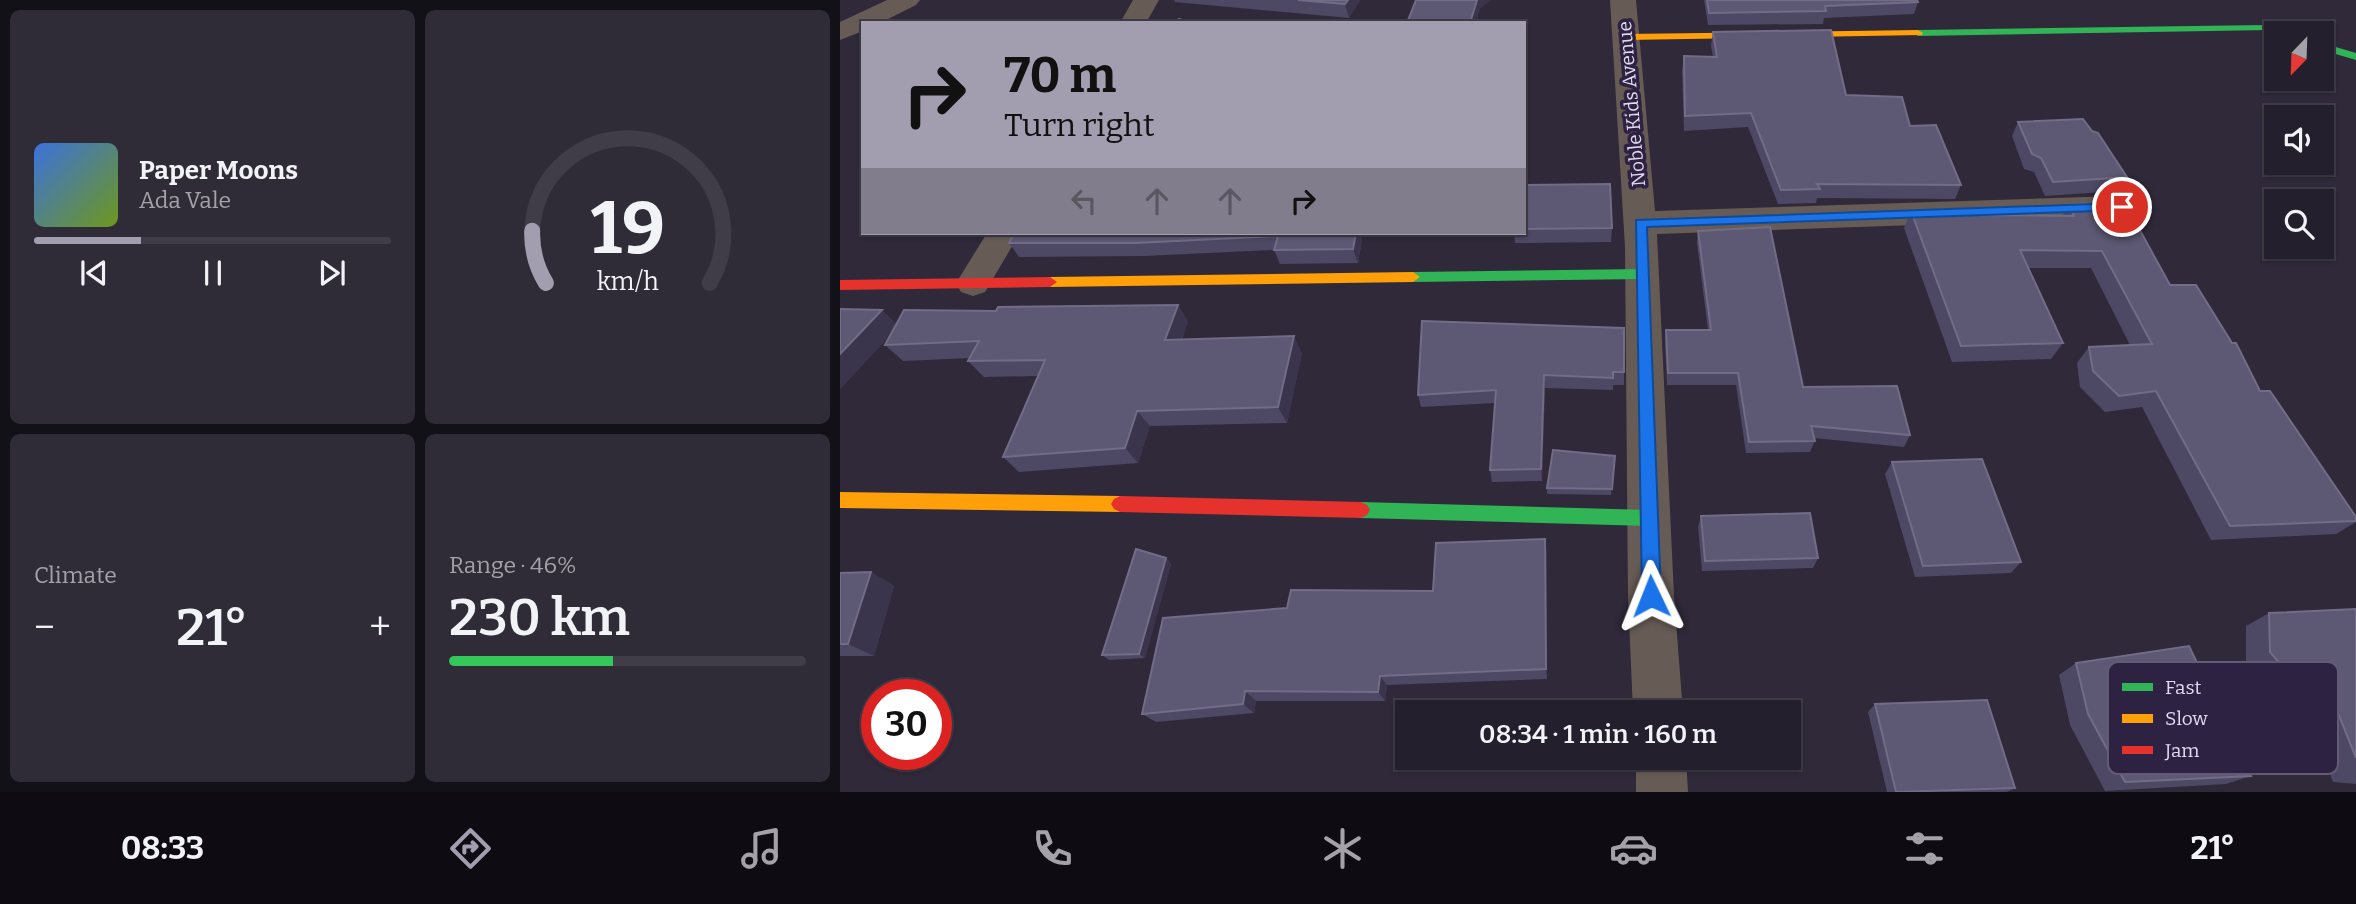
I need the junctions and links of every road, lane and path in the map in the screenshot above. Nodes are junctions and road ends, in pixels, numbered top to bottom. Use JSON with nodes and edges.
{"nodes":[{"id":1,"x":908,"y":0,"type":"edge"},
{"id":2,"x":1146,"y":0,"type":"edge"},
{"id":3,"x":1623,"y":0,"type":"edge"},
{"id":4,"x":2219,"y":12,"type":"dead end"},
{"id":5,"x":863,"y":21,"type":"edge"},
{"id":6,"x":1134,"y":21,"type":"edge"},
{"id":7,"x":861,"y":22,"type":"edge"},
{"id":8,"x":2264,"y":28,"type":"edge"},
{"id":9,"x":2264,"y":28,"type":"edge"},
{"id":10,"x":840,"y":32,"type":"edge"},
{"id":11,"x":1626,"y":37,"type":"junction"},
{"id":12,"x":2334,"y":50,"type":"edge"},
{"id":13,"x":2356,"y":57,"type":"edge"},
{"id":14,"x":2122,"y":207,"type":"edge"},
{"id":15,"x":1640,"y":223,"type":"junction"},
{"id":16,"x":1003,"y":235,"type":"edge"},
{"id":17,"x":1643,"y":274,"type":"junction"},
{"id":18,"x":973,"y":283,"type":"junction"},
{"id":19,"x":840,"y":285,"type":"edge"},
{"id":20,"x":840,"y":500,"type":"edge"},
{"id":21,"x":1649,"y":518,"type":"junction"},
{"id":22,"x":1657,"y":700,"type":"edge"},
{"id":23,"x":1661,"y":770,"type":"edge"},
{"id":24,"x":1662,"y":792,"type":"edge"}],
"edges":[{"from":1,"to":5,"type":"street"},
{"from":2,"to":6,"type":"street"},
{"from":3,"to":11,"type":"street","name":"Noble Kids Avenue"},
{"from":4,"to":9,"type":"street"},
{"from":7,"to":10,"type":"street"},
{"from":8,"to":11,"type":"street"},
{"from":11,"to":15,"type":"street","name":"Noble Kids Avenue"},
{"from":12,"to":13,"type":"street"},
{"from":14,"to":15,"type":"street"},
{"from":15,"to":17,"type":"street","name":"Noble Kids Avenue"},
{"from":16,"to":18,"type":"street"},
{"from":17,"to":18,"type":"street"},
{"from":17,"to":21,"type":"street","name":"Noble Kids Avenue"},
{"from":18,"to":19,"type":"street"},
{"from":20,"to":21,"type":"street"},
{"from":21,"to":22,"type":"street","name":"Noble Kids Avenue"},
{"from":23,"to":24,"type":"street"}]}
